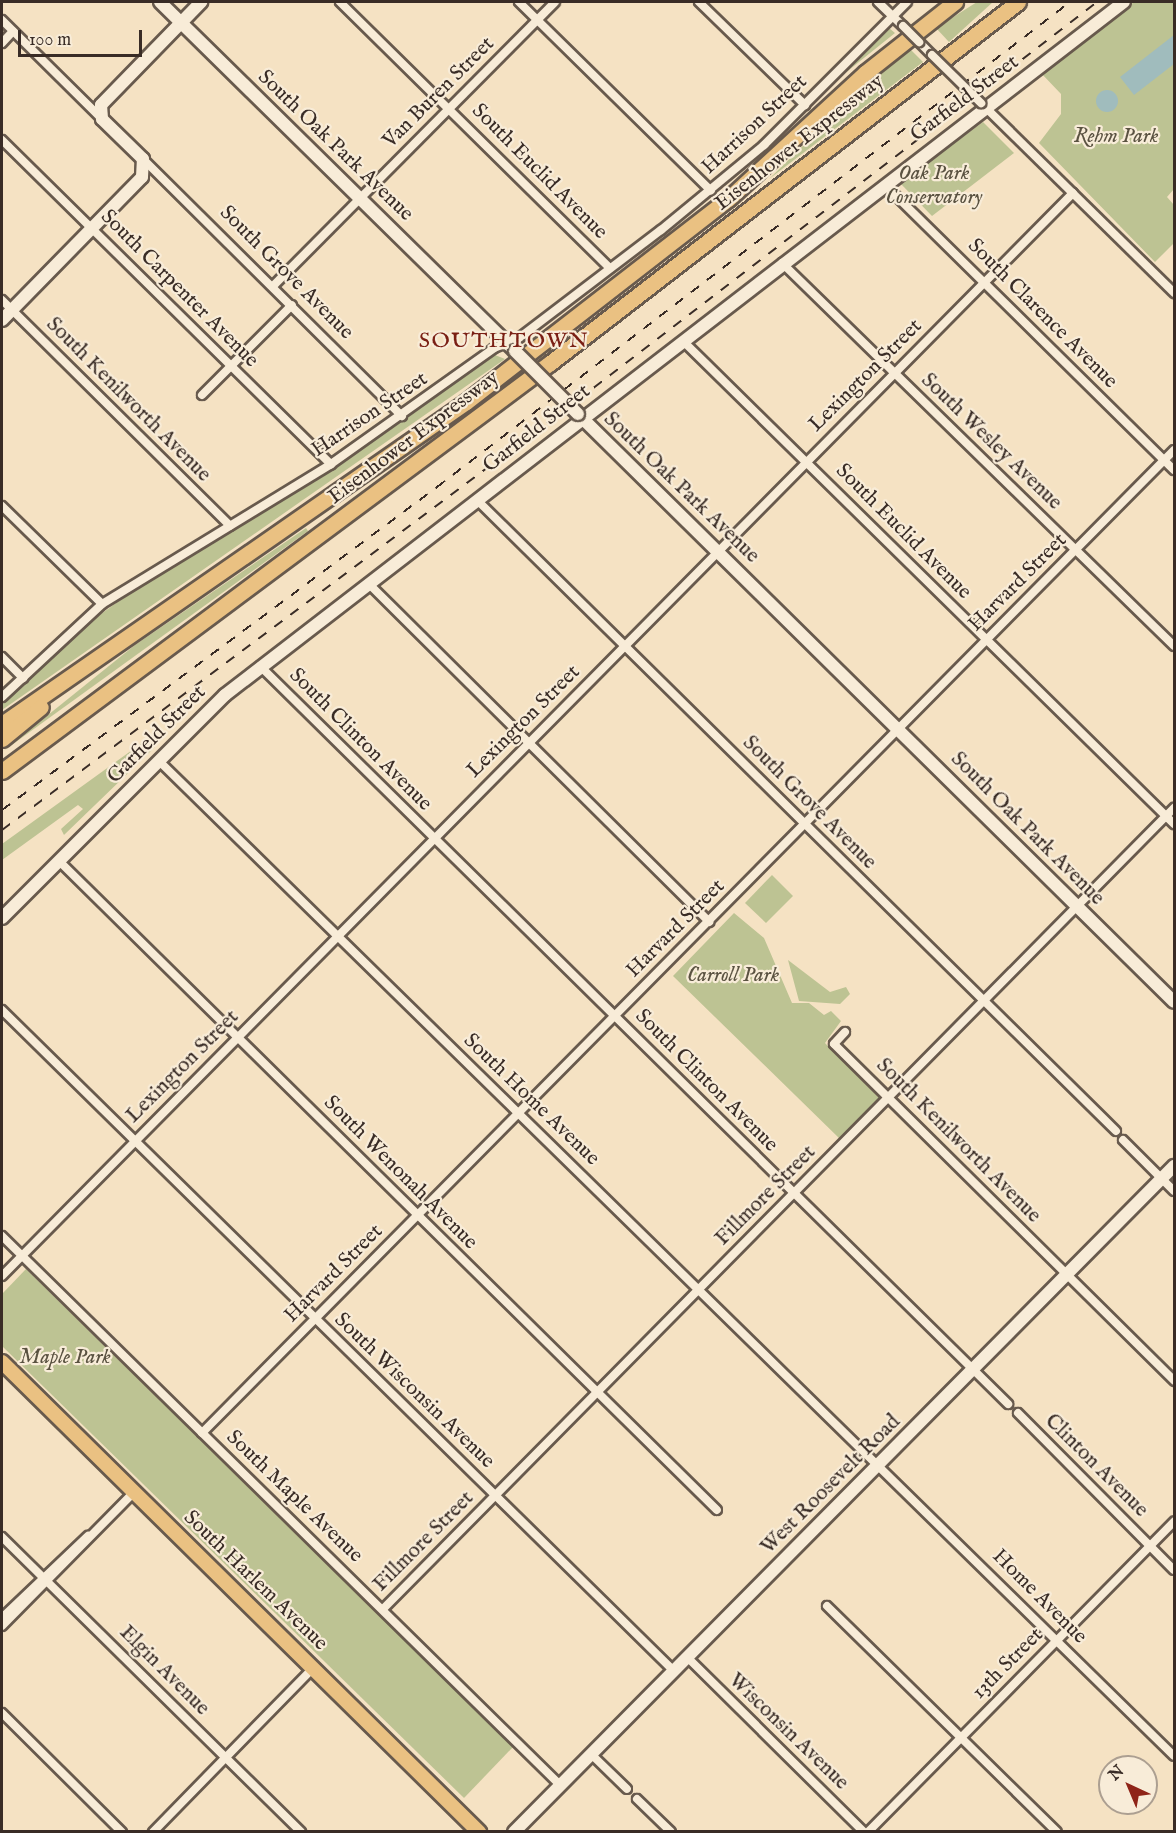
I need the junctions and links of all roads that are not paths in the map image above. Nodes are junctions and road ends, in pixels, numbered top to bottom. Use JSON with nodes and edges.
{"nodes":[{"id":1,"x":160,"y":2,"type":"edge"},
{"id":2,"x":201,"y":2,"type":"edge"},
{"id":3,"x":340,"y":2,"type":"edge"},
{"id":4,"x":519,"y":2,"type":"edge"},
{"id":5,"x":555,"y":2,"type":"edge"},
{"id":6,"x":699,"y":2,"type":"edge"},
{"id":7,"x":878,"y":2,"type":"edge"},
{"id":8,"x":907,"y":2,"type":"edge"},
{"id":9,"x":955,"y":2,"type":"edge"},
{"id":10,"x":1018,"y":2,"type":"edge"},
{"id":11,"x":1124,"y":2,"type":"edge"},
{"id":12,"x":892,"y":16,"type":"junction"},
{"id":13,"x":538,"y":19,"type":"junction"},
{"id":14,"x":2,"y":20,"type":"edge"},
{"id":15,"x":180,"y":22,"type":"junction"},
{"id":16,"x":13,"y":32,"type":"junction"},
{"id":17,"x":2,"y":43,"type":"edge"},
{"id":18,"x":805,"y":105,"type":"junction"},
{"id":19,"x":984,"y":106,"type":"junction"},
{"id":20,"x":449,"y":109,"type":"junction"},
{"id":21,"x":101,"y":115,"type":"junction"},
{"id":22,"x":2,"y":140,"type":"edge"},
{"id":23,"x":144,"y":163,"type":"junction"},
{"id":24,"x":885,"y":185,"type":"junction"},
{"id":25,"x":711,"y":190,"type":"junction"},
{"id":26,"x":1073,"y":193,"type":"junction"},
{"id":27,"x":360,"y":198,"type":"junction"},
{"id":28,"x":91,"y":229,"type":"junction"},
{"id":29,"x":782,"y":263,"type":"junction"},
{"id":30,"x":610,"y":268,"type":"junction"},
{"id":31,"x":984,"y":283,"type":"junction"},
{"id":32,"x":273,"y":286,"type":"junction"},
{"id":33,"x":1174,"y":293,"type":"edge"},
{"id":34,"x":2,"y":300,"type":"edge"},
{"id":35,"x":292,"y":305,"type":"junction"},
{"id":36,"x":12,"y":310,"type":"junction"},
{"id":37,"x":2,"y":320,"type":"edge"},
{"id":38,"x":683,"y":341,"type":"junction"},
{"id":39,"x":510,"y":346,"type":"junction"},
{"id":40,"x":231,"y":366,"type":"junction"},
{"id":41,"x":895,"y":373,"type":"junction"},
{"id":42,"x":202,"y":395,"type":"dead end"},
{"id":43,"x":402,"y":416,"type":"junction"},
{"id":44,"x":580,"y":417,"type":"junction"},
{"id":45,"x":1174,"y":450,"type":"edge"},
{"id":46,"x":1164,"y":460,"type":"junction"},
{"id":47,"x":806,"y":462,"type":"junction"},
{"id":48,"x":331,"y":465,"type":"junction"},
{"id":49,"x":1174,"y":470,"type":"edge"},
{"id":50,"x":477,"y":500,"type":"junction"},
{"id":51,"x":2,"y":506,"type":"edge"},
{"id":52,"x":230,"y":526,"type":"junction"},
{"id":53,"x":1076,"y":550,"type":"junction"},
{"id":54,"x":718,"y":552,"type":"junction"},
{"id":55,"x":368,"y":583,"type":"junction"},
{"id":56,"x":102,"y":604,"type":"junction"},
{"id":57,"x":987,"y":640,"type":"junction"},
{"id":58,"x":1174,"y":646,"type":"edge"},
{"id":59,"x":624,"y":647,"type":"junction"},
{"id":60,"x":2,"y":657,"type":"edge"},
{"id":61,"x":260,"y":666,"type":"junction"},
{"id":62,"x":70,"y":677,"type":"junction"},
{"id":63,"x":23,"y":678,"type":"junction"},
{"id":64,"x":2,"y":697,"type":"edge"},
{"id":65,"x":2,"y":724,"type":"edge"},
{"id":66,"x":899,"y":729,"type":"junction"},
{"id":67,"x":2,"y":739,"type":"edge"},
{"id":68,"x":528,"y":744,"type":"junction"},
{"id":69,"x":159,"y":761,"type":"junction"},
{"id":70,"x":2,"y":771,"type":"edge"},
{"id":71,"x":1174,"y":808,"type":"edge"},
{"id":72,"x":1166,"y":816,"type":"junction"},
{"id":73,"x":1174,"y":824,"type":"edge"},
{"id":74,"x":804,"y":826,"type":"junction"},
{"id":75,"x":435,"y":838,"type":"junction"},
{"id":76,"x":59,"y":861,"type":"junction"},
{"id":77,"x":1077,"y":906,"type":"junction"},
{"id":78,"x":2,"y":918,"type":"edge"},
{"id":79,"x":709,"y":922,"type":"junction"},
{"id":80,"x":338,"y":936,"type":"junction"},
{"id":81,"x":984,"y":1001,"type":"junction"},
{"id":82,"x":1174,"y":1002,"type":"edge"},
{"id":83,"x":2,"y":1010,"type":"edge"},
{"id":84,"x":615,"y":1016,"type":"junction"},
{"id":85,"x":845,"y":1032,"type":"dead end"},
{"id":86,"x":237,"y":1038,"type":"junction"},
{"id":87,"x":888,"y":1097,"type":"junction"},
{"id":88,"x":519,"y":1113,"type":"junction"},
{"id":89,"x":1116,"y":1131,"type":"dead end"},
{"id":90,"x":1123,"y":1140,"type":"dead end"},
{"id":91,"x":135,"y":1141,"type":"junction"},
{"id":92,"x":1174,"y":1166,"type":"edge"},
{"id":93,"x":1162,"y":1179,"type":"junction"},
{"id":94,"x":1174,"y":1191,"type":"edge"},
{"id":95,"x":794,"y":1193,"type":"junction"},
{"id":96,"x":418,"y":1215,"type":"junction"},
{"id":97,"x":2,"y":1236,"type":"edge"},
{"id":98,"x":21,"y":1256,"type":"junction"},
{"id":99,"x":1067,"y":1274,"type":"junction"},
{"id":100,"x":2,"y":1276,"type":"edge"},
{"id":101,"x":699,"y":1288,"type":"junction"},
{"id":102,"x":315,"y":1319,"type":"junction"},
{"id":103,"x":2,"y":1362,"type":"edge"},
{"id":104,"x":973,"y":1369,"type":"junction"},
{"id":105,"x":1174,"y":1381,"type":"edge"},
{"id":106,"x":597,"y":1392,"type":"junction"},
{"id":107,"x":1008,"y":1404,"type":"dead end"},
{"id":108,"x":1017,"y":1413,"type":"dead end"},
{"id":109,"x":202,"y":1433,"type":"junction"},
{"id":110,"x":879,"y":1464,"type":"junction"},
{"id":111,"x":134,"y":1492,"type":"junction"},
{"id":112,"x":495,"y":1495,"type":"junction"},
{"id":113,"x":717,"y":1510,"type":"dead end"},
{"id":114,"x":1174,"y":1522,"type":"edge"},
{"id":115,"x":2,"y":1537,"type":"edge"},
{"id":116,"x":1150,"y":1547,"type":"junction"},
{"id":117,"x":1174,"y":1570,"type":"edge"},
{"id":118,"x":45,"y":1580,"type":"junction"},
{"id":119,"x":827,"y":1606,"type":"dead end"},
{"id":120,"x":383,"y":1609,"type":"junction"},
{"id":121,"x":2,"y":1625,"type":"edge"},
{"id":122,"x":1057,"y":1640,"type":"junction"},
{"id":123,"x":687,"y":1657,"type":"junction"},
{"id":124,"x":314,"y":1667,"type":"junction"},
{"id":125,"x":674,"y":1671,"type":"junction"},
{"id":126,"x":2,"y":1713,"type":"edge"},
{"id":127,"x":961,"y":1737,"type":"junction"},
{"id":128,"x":591,"y":1754,"type":"junction"},
{"id":129,"x":1174,"y":1756,"type":"edge"},
{"id":130,"x":225,"y":1757,"type":"junction"},
{"id":131,"x":560,"y":1785,"type":"junction"},
{"id":132,"x":627,"y":1789,"type":"dead end"},
{"id":133,"x":637,"y":1799,"type":"dead end"},
{"id":134,"x":122,"y":1832,"type":"edge"},
{"id":135,"x":153,"y":1832,"type":"edge"},
{"id":136,"x":301,"y":1832,"type":"edge"},
{"id":137,"x":479,"y":1832,"type":"edge"},
{"id":138,"x":514,"y":1832,"type":"edge"},
{"id":139,"x":671,"y":1832,"type":"edge"},
{"id":140,"x":866,"y":1832,"type":"edge"},
{"id":141,"x":1057,"y":1832,"type":"edge"}],
"edges":[{"from":1,"to":15,"type":"street","name":"South Oak Park Avenue"},
{"from":2,"to":15,"type":"street"},
{"from":3,"to":20,"type":"street","name":"South Euclid Avenue"},
{"from":4,"to":13,"type":"street"},
{"from":5,"to":13,"type":"street","name":"Van Buren Street"},
{"from":6,"to":18,"type":"street"},
{"from":7,"to":12,"type":"street"},
{"from":8,"to":12,"type":"street","name":"Harrison Street"},
{"from":9,"to":62,"type":"highway","name":"Eisenhower Expressway"},
{"from":10,"to":70,"type":"highway","name":"Eisenhower Expressway"},
{"from":11,"to":19,"type":"street","name":"Garfield Street"},
{"from":12,"to":18,"type":"street","name":"Harrison Street"},
{"from":12,"to":19,"type":"street","bridge":true},
{"from":13,"to":20,"type":"street","name":"Van Buren Street"},
{"from":13,"to":25,"type":"street"},
{"from":14,"to":16,"type":"street","name":"South Grove Avenue"},
{"from":15,"to":21,"type":"street"},
{"from":15,"to":27,"type":"street","name":"South Oak Park Avenue"},
{"from":16,"to":17,"type":"street"},
{"from":16,"to":21,"type":"street","name":"South Grove Avenue"},
{"from":18,"to":25,"type":"street","name":"Harrison Street"},
{"from":19,"to":24,"type":"street","name":"Garfield Street"},
{"from":19,"to":26,"type":"street"},
{"from":20,"to":27,"type":"street","name":"Van Buren Street"},
{"from":20,"to":30,"type":"street","name":"South Euclid Avenue"},
{"from":21,"to":23,"type":"street","name":"South Grove Avenue"},
{"from":22,"to":28,"type":"street","name":"South Carpenter Avenue"},
{"from":23,"to":28,"type":"street"},
{"from":23,"to":32,"type":"street","name":"South Grove Avenue"},
{"from":24,"to":29,"type":"street","name":"Garfield Street"},
{"from":24,"to":31,"type":"street","name":"South Clarence Avenue"},
{"from":25,"to":30,"type":"street","name":"Harrison Street"},
{"from":26,"to":31,"type":"street","name":"Lexington Street"},
{"from":26,"to":33,"type":"street"},
{"from":27,"to":32,"type":"street","name":"Van Buren Street"},
{"from":27,"to":39,"type":"street","name":"South Oak Park Avenue"},
{"from":28,"to":36,"type":"street"},
{"from":28,"to":40,"type":"street","name":"South Carpenter Avenue"},
{"from":29,"to":38,"type":"street","name":"Garfield Street"},
{"from":29,"to":41,"type":"street","name":"South Wesley Avenue"},
{"from":30,"to":39,"type":"street","name":"Harrison Street"},
{"from":31,"to":41,"type":"street","name":"Lexington Street"},
{"from":31,"to":46,"type":"street","name":"South Clarence Avenue"},
{"from":32,"to":35,"type":"street","name":"South Grove Avenue"},
{"from":34,"to":36,"type":"street","name":"South Kenilworth Avenue"},
{"from":35,"to":40,"type":"street"},
{"from":35,"to":43,"type":"street","name":"South Grove Avenue"},
{"from":36,"to":37,"type":"street"},
{"from":36,"to":52,"type":"street","name":"South Kenilworth Avenue"},
{"from":38,"to":44,"type":"street","name":"Garfield Street"},
{"from":38,"to":47,"type":"street","name":"South Euclid Avenue"},
{"from":39,"to":43,"type":"street","name":"Harrison Street"},
{"from":39,"to":44,"type":"street","name":"South Oak Park Avenue","bridge":true},
{"from":40,"to":42,"type":"street"},
{"from":40,"to":48,"type":"street","name":"South Carpenter Avenue"},
{"from":41,"to":47,"type":"street","name":"Lexington Street"},
{"from":41,"to":53,"type":"street","name":"South Wesley Avenue"},
{"from":43,"to":48,"type":"street","name":"Harrison Street"},
{"from":44,"to":50,"type":"street","name":"Garfield Street"},
{"from":44,"to":54,"type":"street","name":"South Oak Park Avenue"},
{"from":45,"to":46,"type":"street","name":"Harvard Street"},
{"from":46,"to":49,"type":"street","name":"South Clarence Avenue"},
{"from":46,"to":53,"type":"street","name":"Harvard Street"},
{"from":47,"to":54,"type":"street","name":"Lexington Street"},
{"from":47,"to":57,"type":"street","name":"South Euclid Avenue"},
{"from":48,"to":52,"type":"street","name":"Harrison Street"},
{"from":50,"to":55,"type":"street","name":"Garfield Street"},
{"from":50,"to":59,"type":"street","name":"South Grove Avenue"},
{"from":51,"to":56,"type":"street"},
{"from":52,"to":56,"type":"street","name":"Harrison Street"},
{"from":53,"to":57,"type":"street","name":"Harvard Street"},
{"from":53,"to":58,"type":"street","name":"South Wesley Avenue"},
{"from":54,"to":59,"type":"street","name":"Lexington Street"},
{"from":54,"to":66,"type":"street","name":"South Oak Park Avenue"},
{"from":55,"to":61,"type":"street","name":"Garfield Street"},
{"from":55,"to":68,"type":"street"},
{"from":56,"to":63,"type":"street","name":"Harrison Street"},
{"from":57,"to":66,"type":"street","name":"Harvard Street"},
{"from":57,"to":72,"type":"street","name":"South Euclid Avenue"},
{"from":59,"to":68,"type":"street","name":"Lexington Street"},
{"from":59,"to":74,"type":"street","name":"South Grove Avenue"},
{"from":60,"to":63,"type":"street"},
{"from":61,"to":69,"type":"street","name":"Garfield Street"},
{"from":61,"to":75,"type":"street","name":"South Clinton Avenue"},
{"from":62,"to":65,"type":"highway","name":"Eisenhower Expressway"},
{"from":62,"to":67,"type":"highway"},
{"from":63,"to":64,"type":"street","name":"Harrison Street"},
{"from":66,"to":74,"type":"street","name":"Harvard Street"},
{"from":66,"to":77,"type":"street","name":"South Oak Park Avenue"},
{"from":68,"to":75,"type":"street","name":"Lexington Street"},
{"from":68,"to":79,"type":"street"},
{"from":69,"to":76,"type":"street","name":"Garfield Street"},
{"from":69,"to":80,"type":"street","name":"South Home Avenue"},
{"from":71,"to":72,"type":"street","name":"Fillmore Street"},
{"from":72,"to":73,"type":"street","name":"South Euclid Avenue"},
{"from":72,"to":77,"type":"street","name":"Fillmore Street"},
{"from":74,"to":79,"type":"street","name":"Harvard Street"},
{"from":74,"to":81,"type":"street","name":"South Grove Avenue"},
{"from":75,"to":80,"type":"street","name":"Lexington Street"},
{"from":75,"to":84,"type":"street","name":"South Clinton Avenue"},
{"from":76,"to":78,"type":"street","name":"Garfield Street"},
{"from":76,"to":86,"type":"street","name":"South Wenonah Avenue"},
{"from":77,"to":81,"type":"street","name":"Fillmore Street"},
{"from":77,"to":82,"type":"street","name":"South Oak Park Avenue"},
{"from":79,"to":84,"type":"street","name":"Harvard Street"},
{"from":80,"to":86,"type":"street","name":"Lexington Street"},
{"from":80,"to":88,"type":"street","name":"South Home Avenue"},
{"from":81,"to":87,"type":"street","name":"Fillmore Street"},
{"from":81,"to":89,"type":"street","name":"South Grove Avenue"},
{"from":83,"to":91,"type":"street","name":"South Wisconsin Avenue"},
{"from":84,"to":88,"type":"street","name":"Harvard Street"},
{"from":84,"to":95,"type":"street","name":"South Clinton Avenue"},
{"from":85,"to":87,"type":"street","name":"South Kenilworth Avenue"},
{"from":86,"to":91,"type":"street","name":"Lexington Street"},
{"from":86,"to":96,"type":"street","name":"South Wenonah Avenue"},
{"from":87,"to":95,"type":"street","name":"Fillmore Street"},
{"from":87,"to":99,"type":"street","name":"South Kenilworth Avenue"},
{"from":88,"to":96,"type":"street","name":"Harvard Street"},
{"from":88,"to":101,"type":"street","name":"South Home Avenue"},
{"from":90,"to":93,"type":"street"},
{"from":91,"to":98,"type":"street","name":"Lexington Street"},
{"from":91,"to":102,"type":"street","name":"South Wisconsin Avenue"},
{"from":92,"to":93,"type":"street","name":"West Roosevelt Road"},
{"from":93,"to":94,"type":"street"},
{"from":93,"to":99,"type":"street","name":"West Roosevelt Road"},
{"from":95,"to":101,"type":"street","name":"Fillmore Street"},
{"from":95,"to":104,"type":"street","name":"South Clinton Avenue"},
{"from":96,"to":102,"type":"street","name":"Harvard Street"},
{"from":96,"to":106,"type":"street","name":"South Wenonah Avenue"},
{"from":97,"to":98,"type":"street","name":"South Maple Avenue"},
{"from":98,"to":100,"type":"street","name":"Lexington Street"},
{"from":98,"to":109,"type":"street","name":"South Maple Avenue"},
{"from":99,"to":104,"type":"street","name":"West Roosevelt Road"},
{"from":99,"to":105,"type":"street","name":"South Kenilworth Avenue"},
{"from":101,"to":106,"type":"street","name":"Fillmore Street"},
{"from":101,"to":110,"type":"street","name":"South Home Avenue"},
{"from":102,"to":109,"type":"street","name":"Harvard Street"},
{"from":102,"to":112,"type":"street","name":"South Wisconsin Avenue"},
{"from":103,"to":111,"type":"main road","name":"South Harlem Avenue"},
{"from":104,"to":107,"type":"street"},
{"from":104,"to":110,"type":"street","name":"West Roosevelt Road"},
{"from":106,"to":112,"type":"street","name":"Fillmore Street"},
{"from":106,"to":113,"type":"street","name":"South Wenonah Avenue"},
{"from":108,"to":116,"type":"street","name":"Clinton Avenue"},
{"from":109,"to":120,"type":"street","name":"South Maple Avenue"},
{"from":110,"to":122,"type":"street","name":"Home Avenue"},
{"from":110,"to":123,"type":"street","name":"West Roosevelt Road"},
{"from":111,"to":118,"type":"street"},
{"from":111,"to":124,"type":"main road","name":"South Harlem Avenue"},
{"from":112,"to":120,"type":"street","name":"Fillmore Street"},
{"from":112,"to":125,"type":"street","name":"South Wisconsin Avenue"},
{"from":114,"to":116,"type":"street","name":"13th Street"},
{"from":115,"to":118,"type":"street","name":"Elgin Avenue"},
{"from":116,"to":117,"type":"street","name":"Clinton Avenue"},
{"from":116,"to":122,"type":"street","name":"13th Street"},
{"from":118,"to":121,"type":"street"},
{"from":118,"to":130,"type":"street","name":"Elgin Avenue"},
{"from":119,"to":127,"type":"street"},
{"from":120,"to":131,"type":"street","name":"South Maple Avenue"},
{"from":122,"to":127,"type":"street","name":"13th Street"},
{"from":122,"to":129,"type":"street","name":"Home Avenue"},
{"from":123,"to":125,"type":"street","name":"West Roosevelt Road"},
{"from":123,"to":140,"type":"street","name":"Wisconsin Avenue"},
{"from":124,"to":130,"type":"street"},
{"from":124,"to":137,"type":"main road","name":"South Harlem Avenue"},
{"from":125,"to":128,"type":"street","name":"West Roosevelt Road"},
{"from":126,"to":134,"type":"street"},
{"from":127,"to":140,"type":"street","name":"13th Street"},
{"from":127,"to":141,"type":"street"},
{"from":128,"to":131,"type":"street","name":"West Roosevelt Road"},
{"from":128,"to":132,"type":"street"},
{"from":130,"to":135,"type":"street"},
{"from":130,"to":136,"type":"street","name":"Elgin Avenue"},
{"from":131,"to":138,"type":"street","name":"West Roosevelt Road"},
{"from":133,"to":139,"type":"street"}]}
